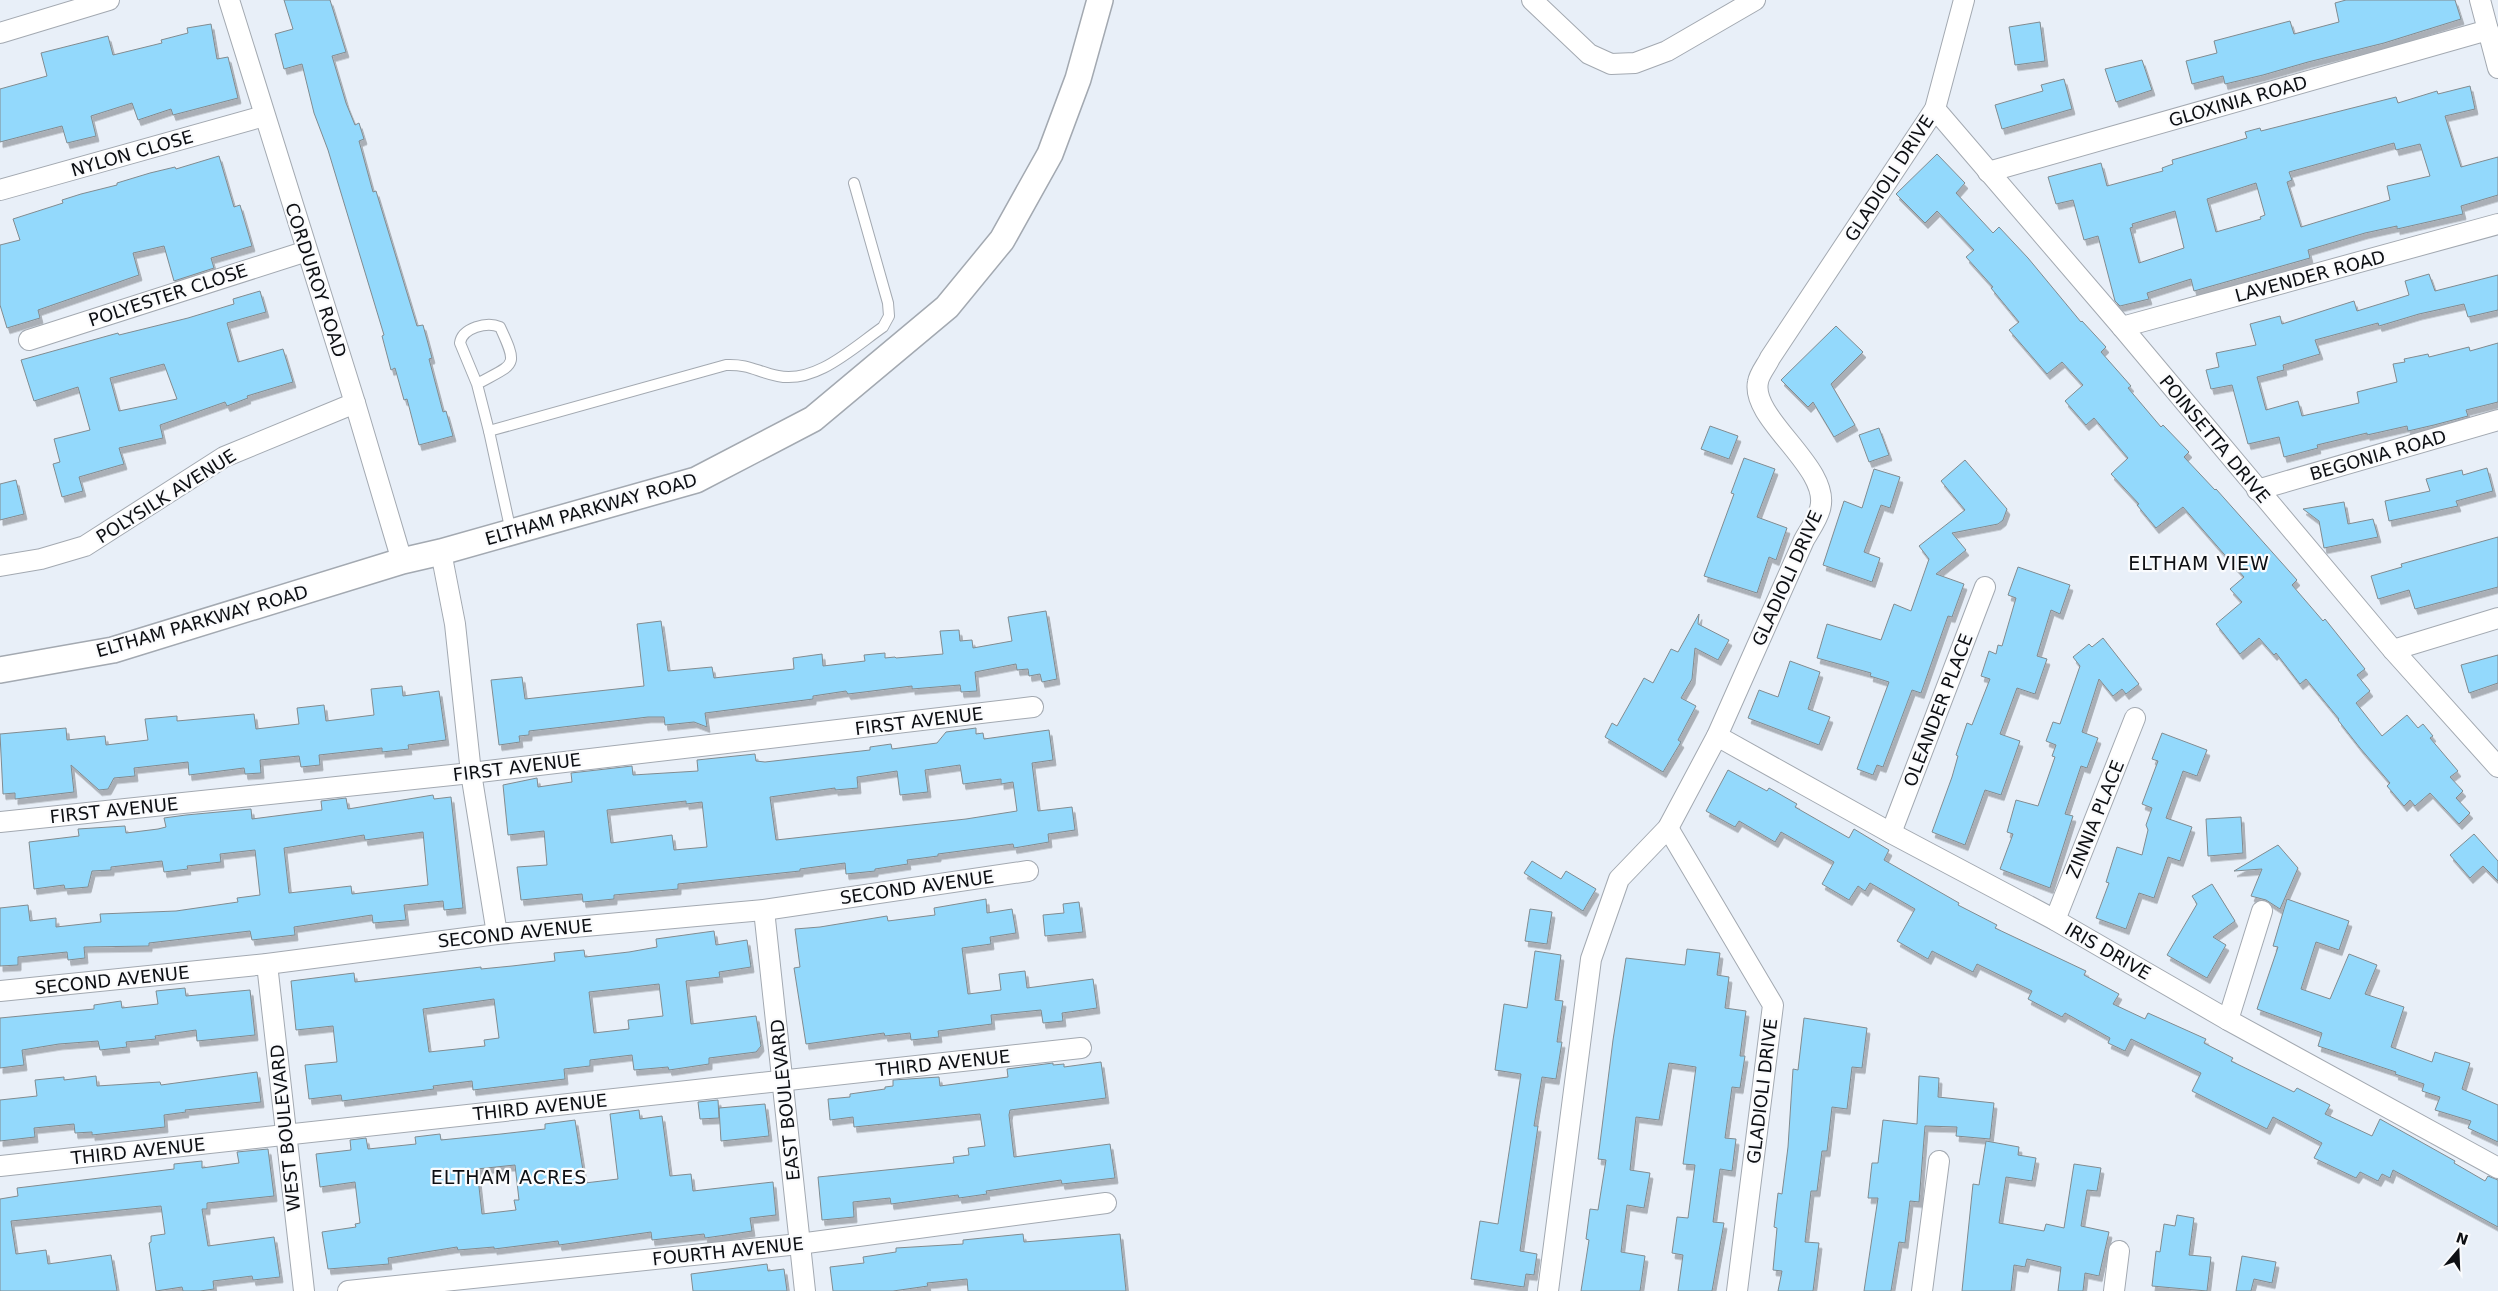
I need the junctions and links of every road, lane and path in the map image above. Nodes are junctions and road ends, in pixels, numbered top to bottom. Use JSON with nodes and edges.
{"nodes":[{"id":1,"x":109,"y":0,"type":"edge"},
{"id":2,"x":229,"y":0,"type":"edge"},
{"id":3,"x":1100,"y":0,"type":"edge"},
{"id":4,"x":1532,"y":0,"type":"edge"},
{"id":5,"x":1756,"y":0,"type":"edge"},
{"id":6,"x":1964,"y":0,"type":"edge"},
{"id":7,"x":2480,"y":0,"type":"edge"},
{"id":8,"x":2488,"y":30,"type":"junction"},
{"id":9,"x":0,"y":33,"type":"edge"},
{"id":10,"x":2498,"y":68,"type":"edge"},
{"id":11,"x":1935,"y":109,"type":"junction"},
{"id":12,"x":264,"y":116,"type":"junction"},
{"id":13,"x":1988,"y":172,"type":"junction"},
{"id":14,"x":854,"y":183,"type":"dead end"},
{"id":15,"x":0,"y":190,"type":"edge"},
{"id":16,"x":2498,"y":224,"type":"edge"},
{"id":17,"x":307,"y":251,"type":"junction"},
{"id":18,"x":2122,"y":327,"type":"junction"},
{"id":19,"x":29,"y":340,"type":"dead end"},
{"id":20,"x":477,"y":384,"type":"junction"},
{"id":21,"x":356,"y":403,"type":"junction"},
{"id":22,"x":2498,"y":420,"type":"edge"},
{"id":23,"x":489,"y":431,"type":"junction"},
{"id":24,"x":2257,"y":490,"type":"junction"},
{"id":25,"x":511,"y":532,"type":"junction"},
{"id":26,"x":441,"y":552,"type":"junction"},
{"id":27,"x":402,"y":561,"type":"junction"},
{"id":28,"x":0,"y":566,"type":"edge"},
{"id":29,"x":1985,"y":587,"type":"dead end"},
{"id":30,"x":2498,"y":618,"type":"edge"},
{"id":31,"x":2393,"y":650,"type":"junction"},
{"id":32,"x":0,"y":670,"type":"edge"},
{"id":33,"x":1033,"y":707,"type":"dead end"},
{"id":34,"x":2135,"y":718,"type":"dead end"},
{"id":35,"x":1716,"y":736,"type":"junction"},
{"id":36,"x":2498,"y":768,"type":"edge"},
{"id":37,"x":471,"y":773,"type":"junction"},
{"id":38,"x":0,"y":822,"type":"edge"},
{"id":39,"x":1668,"y":828,"type":"junction"},
{"id":40,"x":1890,"y":833,"type":"junction"},
{"id":41,"x":1028,"y":871,"type":"dead end"},
{"id":42,"x":764,"y":910,"type":"junction"},
{"id":43,"x":2262,"y":911,"type":"dead end"},
{"id":44,"x":2055,"y":920,"type":"junction"},
{"id":45,"x":497,"y":934,"type":"junction"},
{"id":46,"x":267,"y":964,"type":"junction"},
{"id":47,"x":0,"y":991,"type":"edge"},
{"id":48,"x":2228,"y":1020,"type":"junction"},
{"id":49,"x":1081,"y":1048,"type":"dead end"},
{"id":50,"x":783,"y":1081,"type":"junction"},
{"id":51,"x":285,"y":1135,"type":"junction"},
{"id":52,"x":1939,"y":1161,"type":"dead end"},
{"id":53,"x":0,"y":1166,"type":"edge"},
{"id":54,"x":2498,"y":1168,"type":"edge"},
{"id":55,"x":1106,"y":1202,"type":"dead end"},
{"id":56,"x":799,"y":1244,"type":"junction"},
{"id":57,"x":2119,"y":1251,"type":"dead end"},
{"id":58,"x":304,"y":1291,"type":"edge"},
{"id":59,"x":348,"y":1291,"type":"edge"},
{"id":60,"x":805,"y":1291,"type":"edge"},
{"id":61,"x":1548,"y":1291,"type":"edge"},
{"id":62,"x":1737,"y":1291,"type":"edge"},
{"id":63,"x":1922,"y":1291,"type":"edge"},
{"id":64,"x":2114,"y":1291,"type":"edge"}],
"edges":[{"from":1,"to":9,"type":"street"},
{"from":2,"to":12,"type":"street","name":"CORDUROY ROAD"},
{"from":3,"to":25,"type":"street","name":"ELTHAM PARKWAY ROAD"},
{"from":4,"to":5,"type":"street"},
{"from":6,"to":11,"type":"street","name":"GLADIOLI DRIVE"},
{"from":7,"to":8,"type":"street"},
{"from":8,"to":10,"type":"street"},
{"from":8,"to":13,"type":"street","name":"GLOXINIA ROAD"},
{"from":11,"to":13,"type":"street","name":"POINSETTA DRIVE"},
{"from":11,"to":35,"type":"street","name":"GLADIOLI DRIVE"},
{"from":12,"to":15,"type":"street","name":"NYLON CLOSE"},
{"from":12,"to":17,"type":"street","name":"CORDUROY ROAD"},
{"from":13,"to":18,"type":"street","name":"POINSETTA DRIVE"},
{"from":14,"to":23,"type":"lane"},
{"from":16,"to":18,"type":"street","name":"LAVENDER ROAD"},
{"from":17,"to":19,"type":"street","name":"POLYESTER CLOSE"},
{"from":17,"to":21,"type":"street","name":"CORDUROY ROAD"},
{"from":18,"to":24,"type":"street","name":"POINSETTA DRIVE"},
{"from":20,"to":20,"type":"lane"},
{"from":20,"to":23,"type":"lane"},
{"from":21,"to":27,"type":"street","name":"CORDUROY ROAD"},
{"from":21,"to":28,"type":"street","name":"POLYSILK AVENUE"},
{"from":22,"to":24,"type":"street","name":"BEGONIA ROAD"},
{"from":23,"to":25,"type":"lane"},
{"from":24,"to":31,"type":"street","name":"POINSETTA DRIVE"},
{"from":25,"to":26,"type":"street","name":"ELTHAM PARKWAY ROAD"},
{"from":26,"to":27,"type":"street","name":"ELTHAM PARKWAY ROAD"},
{"from":26,"to":37,"type":"street"},
{"from":27,"to":32,"type":"street","name":"ELTHAM PARKWAY ROAD"},
{"from":29,"to":40,"type":"street","name":"OLEANDER PLACE"},
{"from":30,"to":31,"type":"street"},
{"from":31,"to":36,"type":"street","name":"POINSETTA DRIVE"},
{"from":33,"to":37,"type":"street","name":"FIRST AVENUE"},
{"from":34,"to":44,"type":"street","name":"ZINNIA PLACE"},
{"from":35,"to":39,"type":"street","name":"GLADIOLI DRIVE"},
{"from":35,"to":40,"type":"street","name":"IRIS DRIVE"},
{"from":37,"to":38,"type":"street","name":"FIRST AVENUE"},
{"from":37,"to":45,"type":"street"},
{"from":39,"to":61,"type":"street","name":"GLADIOLI DRIVE"},
{"from":39,"to":62,"type":"street","name":"GLADIOLI DRIVE"},
{"from":40,"to":44,"type":"street","name":"IRIS DRIVE"},
{"from":41,"to":42,"type":"street","name":"SECOND AVENUE"},
{"from":42,"to":45,"type":"street","name":"SECOND AVENUE"},
{"from":42,"to":50,"type":"street","name":"EAST BOULEVARD"},
{"from":43,"to":48,"type":"street"},
{"from":44,"to":48,"type":"street","name":"IRIS DRIVE"},
{"from":45,"to":46,"type":"street","name":"SECOND AVENUE"},
{"from":46,"to":47,"type":"street","name":"SECOND AVENUE"},
{"from":46,"to":51,"type":"street","name":"WEST BOULEVARD"},
{"from":48,"to":54,"type":"street","name":"IRIS DRIVE"},
{"from":49,"to":50,"type":"street","name":"THIRD AVENUE"},
{"from":50,"to":51,"type":"street","name":"THIRD AVENUE"},
{"from":50,"to":56,"type":"street","name":"EAST BOULEVARD"},
{"from":51,"to":53,"type":"street","name":"THIRD AVENUE"},
{"from":51,"to":58,"type":"street","name":"WEST BOULEVARD"},
{"from":52,"to":63,"type":"street"},
{"from":55,"to":56,"type":"street","name":"FOURTH AVENUE"},
{"from":56,"to":59,"type":"street","name":"FOURTH AVENUE"},
{"from":56,"to":60,"type":"street","name":"EAST BOULEVARD"},
{"from":57,"to":64,"type":"street"}]}
